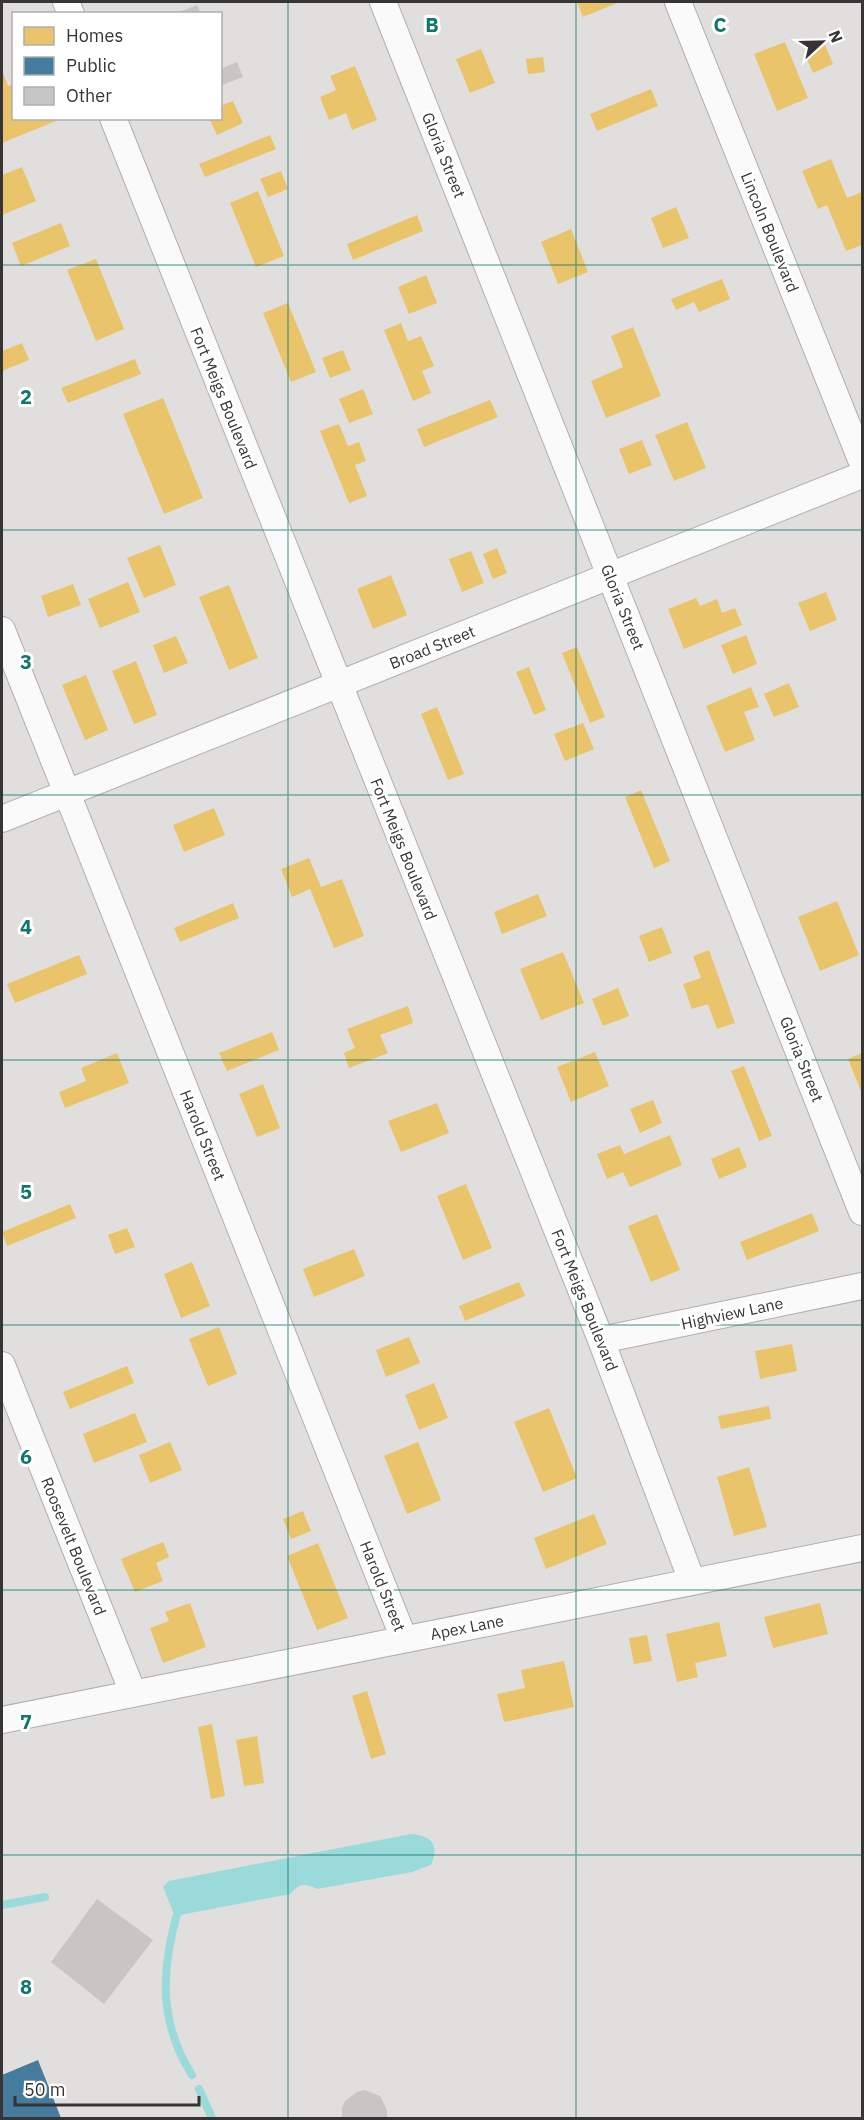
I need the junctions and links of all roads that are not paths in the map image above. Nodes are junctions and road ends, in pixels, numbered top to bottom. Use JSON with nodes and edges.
{"nodes":[{"id":1,"x":383,"y":2,"type":"edge"},
{"id":2,"x":678,"y":2,"type":"edge"},
{"id":3,"x":114,"y":120,"type":"edge"},
{"id":4,"x":862,"y":462,"type":"edge"},
{"id":5,"x":862,"y":475,"type":"edge"},
{"id":6,"x":611,"y":576,"type":"junction"},
{"id":7,"x":2,"y":630,"type":"edge"},
{"id":8,"x":338,"y":684,"type":"junction"},
{"id":9,"x":67,"y":794,"type":"junction"},
{"id":10,"x":2,"y":819,"type":"edge"},
{"id":11,"x":862,"y":1212,"type":"edge"},
{"id":12,"x":862,"y":1286,"type":"edge"},
{"id":13,"x":601,"y":1340,"type":"junction"},
{"id":14,"x":2,"y":1365,"type":"edge"},
{"id":15,"x":862,"y":1548,"type":"edge"},
{"id":16,"x":692,"y":1581,"type":"junction"},
{"id":17,"x":404,"y":1640,"type":"junction"},
{"id":18,"x":133,"y":1693,"type":"junction"},
{"id":19,"x":2,"y":1720,"type":"edge"}],
"edges":[{"from":1,"to":6,"type":"street","name":"Gloria Street"},
{"from":2,"to":4,"type":"street","name":"Lincoln Boulevard"},
{"from":3,"to":8,"type":"street","name":"Fort Meigs Boulevard"},
{"from":5,"to":6,"type":"street","name":"Broad Street"},
{"from":6,"to":8,"type":"street","name":"Broad Street"},
{"from":6,"to":11,"type":"street","name":"Gloria Street"},
{"from":7,"to":9,"type":"street","name":"Harold Street"},
{"from":8,"to":9,"type":"street","name":"Broad Street"},
{"from":8,"to":13,"type":"street","name":"Fort Meigs Boulevard"},
{"from":9,"to":10,"type":"street","name":"Broad Street"},
{"from":9,"to":17,"type":"street","name":"Harold Street"},
{"from":12,"to":13,"type":"street","name":"Highview Lane"},
{"from":13,"to":16,"type":"street","name":"Fort Meigs Boulevard"},
{"from":14,"to":18,"type":"street","name":"Roosevelt Boulevard"},
{"from":15,"to":16,"type":"street","name":"Apex Lane"},
{"from":16,"to":17,"type":"street","name":"Apex Lane"},
{"from":17,"to":18,"type":"street","name":"Apex Lane"},
{"from":18,"to":19,"type":"street","name":"Apex Lane"}]}
